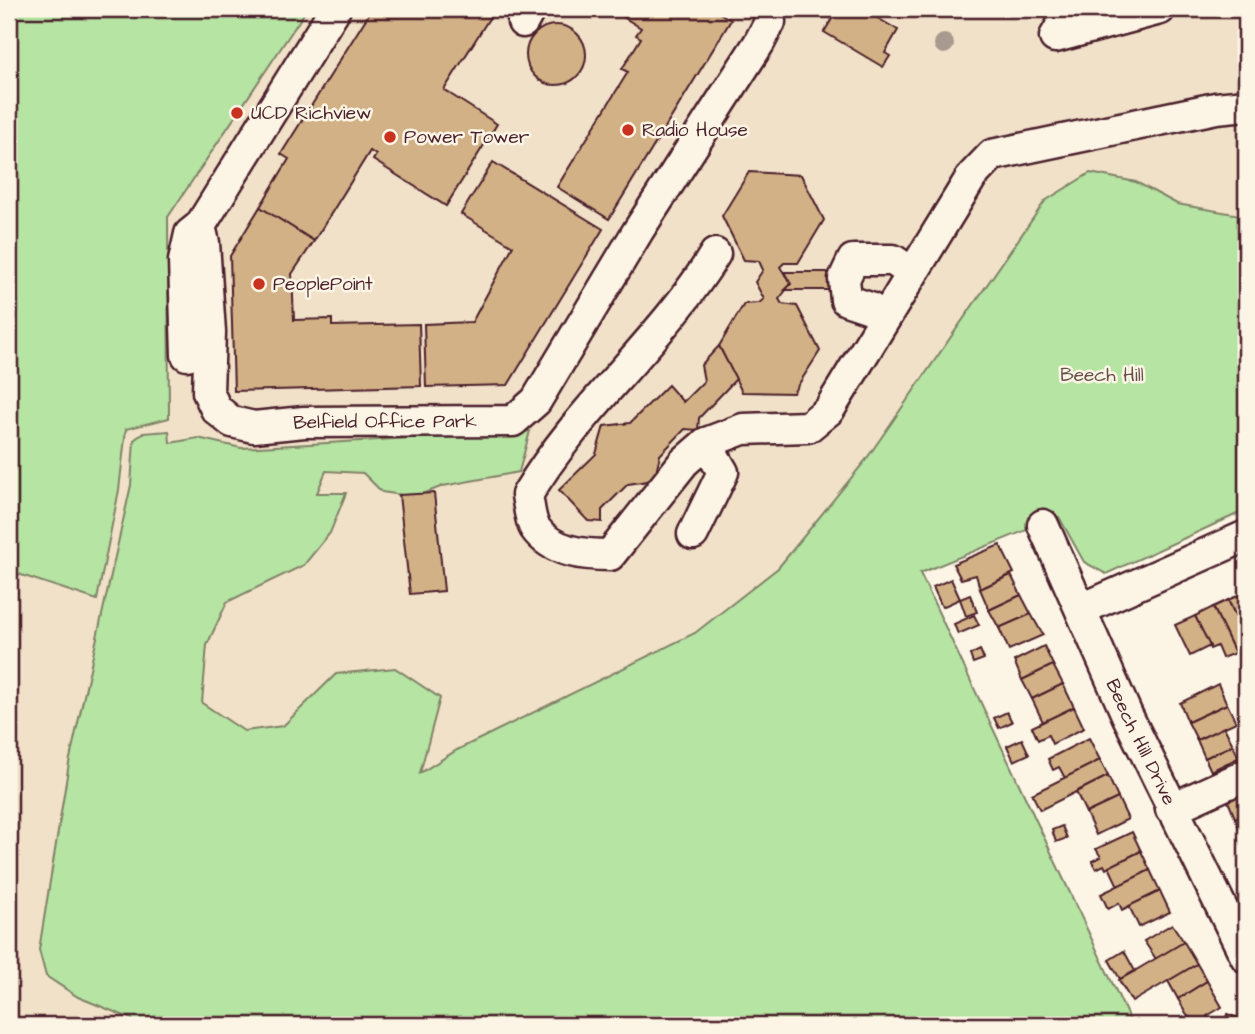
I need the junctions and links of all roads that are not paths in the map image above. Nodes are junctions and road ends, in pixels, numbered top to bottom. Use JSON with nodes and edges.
{"nodes":[{"id":1,"x":335,"y":9,"type":"edge"},
{"id":2,"x":768,"y":9,"type":"edge"},
{"id":3,"x":1071,"y":9,"type":"edge"},
{"id":4,"x":1160,"y":9,"type":"edge"},
{"id":5,"x":1246,"y":105,"type":"edge"},
{"id":6,"x":200,"y":226,"type":"junction"},
{"id":7,"x":715,"y":254,"type":"dead end"},
{"id":8,"x":912,"y":273,"type":"junction"},
{"id":9,"x":885,"y":318,"type":"junction"},
{"id":10,"x":187,"y":355,"type":"dead end"},
{"id":11,"x":706,"y":443,"type":"junction"},
{"id":12,"x":1043,"y":524,"type":"dead end"},
{"id":13,"x":693,"y":534,"type":"dead end"},
{"id":14,"x":1246,"y":536,"type":"edge"},
{"id":15,"x":1082,"y":609,"type":"junction"},
{"id":16,"x":1246,"y":775,"type":"edge"},
{"id":17,"x":1171,"y":809,"type":"junction"},
{"id":18,"x":1246,"y":957,"type":"edge"}],
"edges":[{"from":1,"to":6,"type":"street"},
{"from":2,"to":6,"type":"street","name":"Belfield Office Park"},
{"from":3,"to":4,"type":"street"},
{"from":5,"to":8,"type":"street"},
{"from":6,"to":10,"type":"street"},
{"from":7,"to":11,"type":"street"},
{"from":8,"to":9,"type":"street"},
{"from":8,"to":9,"type":"street"},
{"from":9,"to":11,"type":"street"},
{"from":11,"to":13,"type":"street"},
{"from":12,"to":15,"type":"street","name":"Beech Hill Drive"},
{"from":14,"to":15,"type":"street"},
{"from":15,"to":17,"type":"street","name":"Beech Hill Drive"},
{"from":16,"to":17,"type":"street"},
{"from":17,"to":18,"type":"street","name":"Beech Hill Drive"}]}
